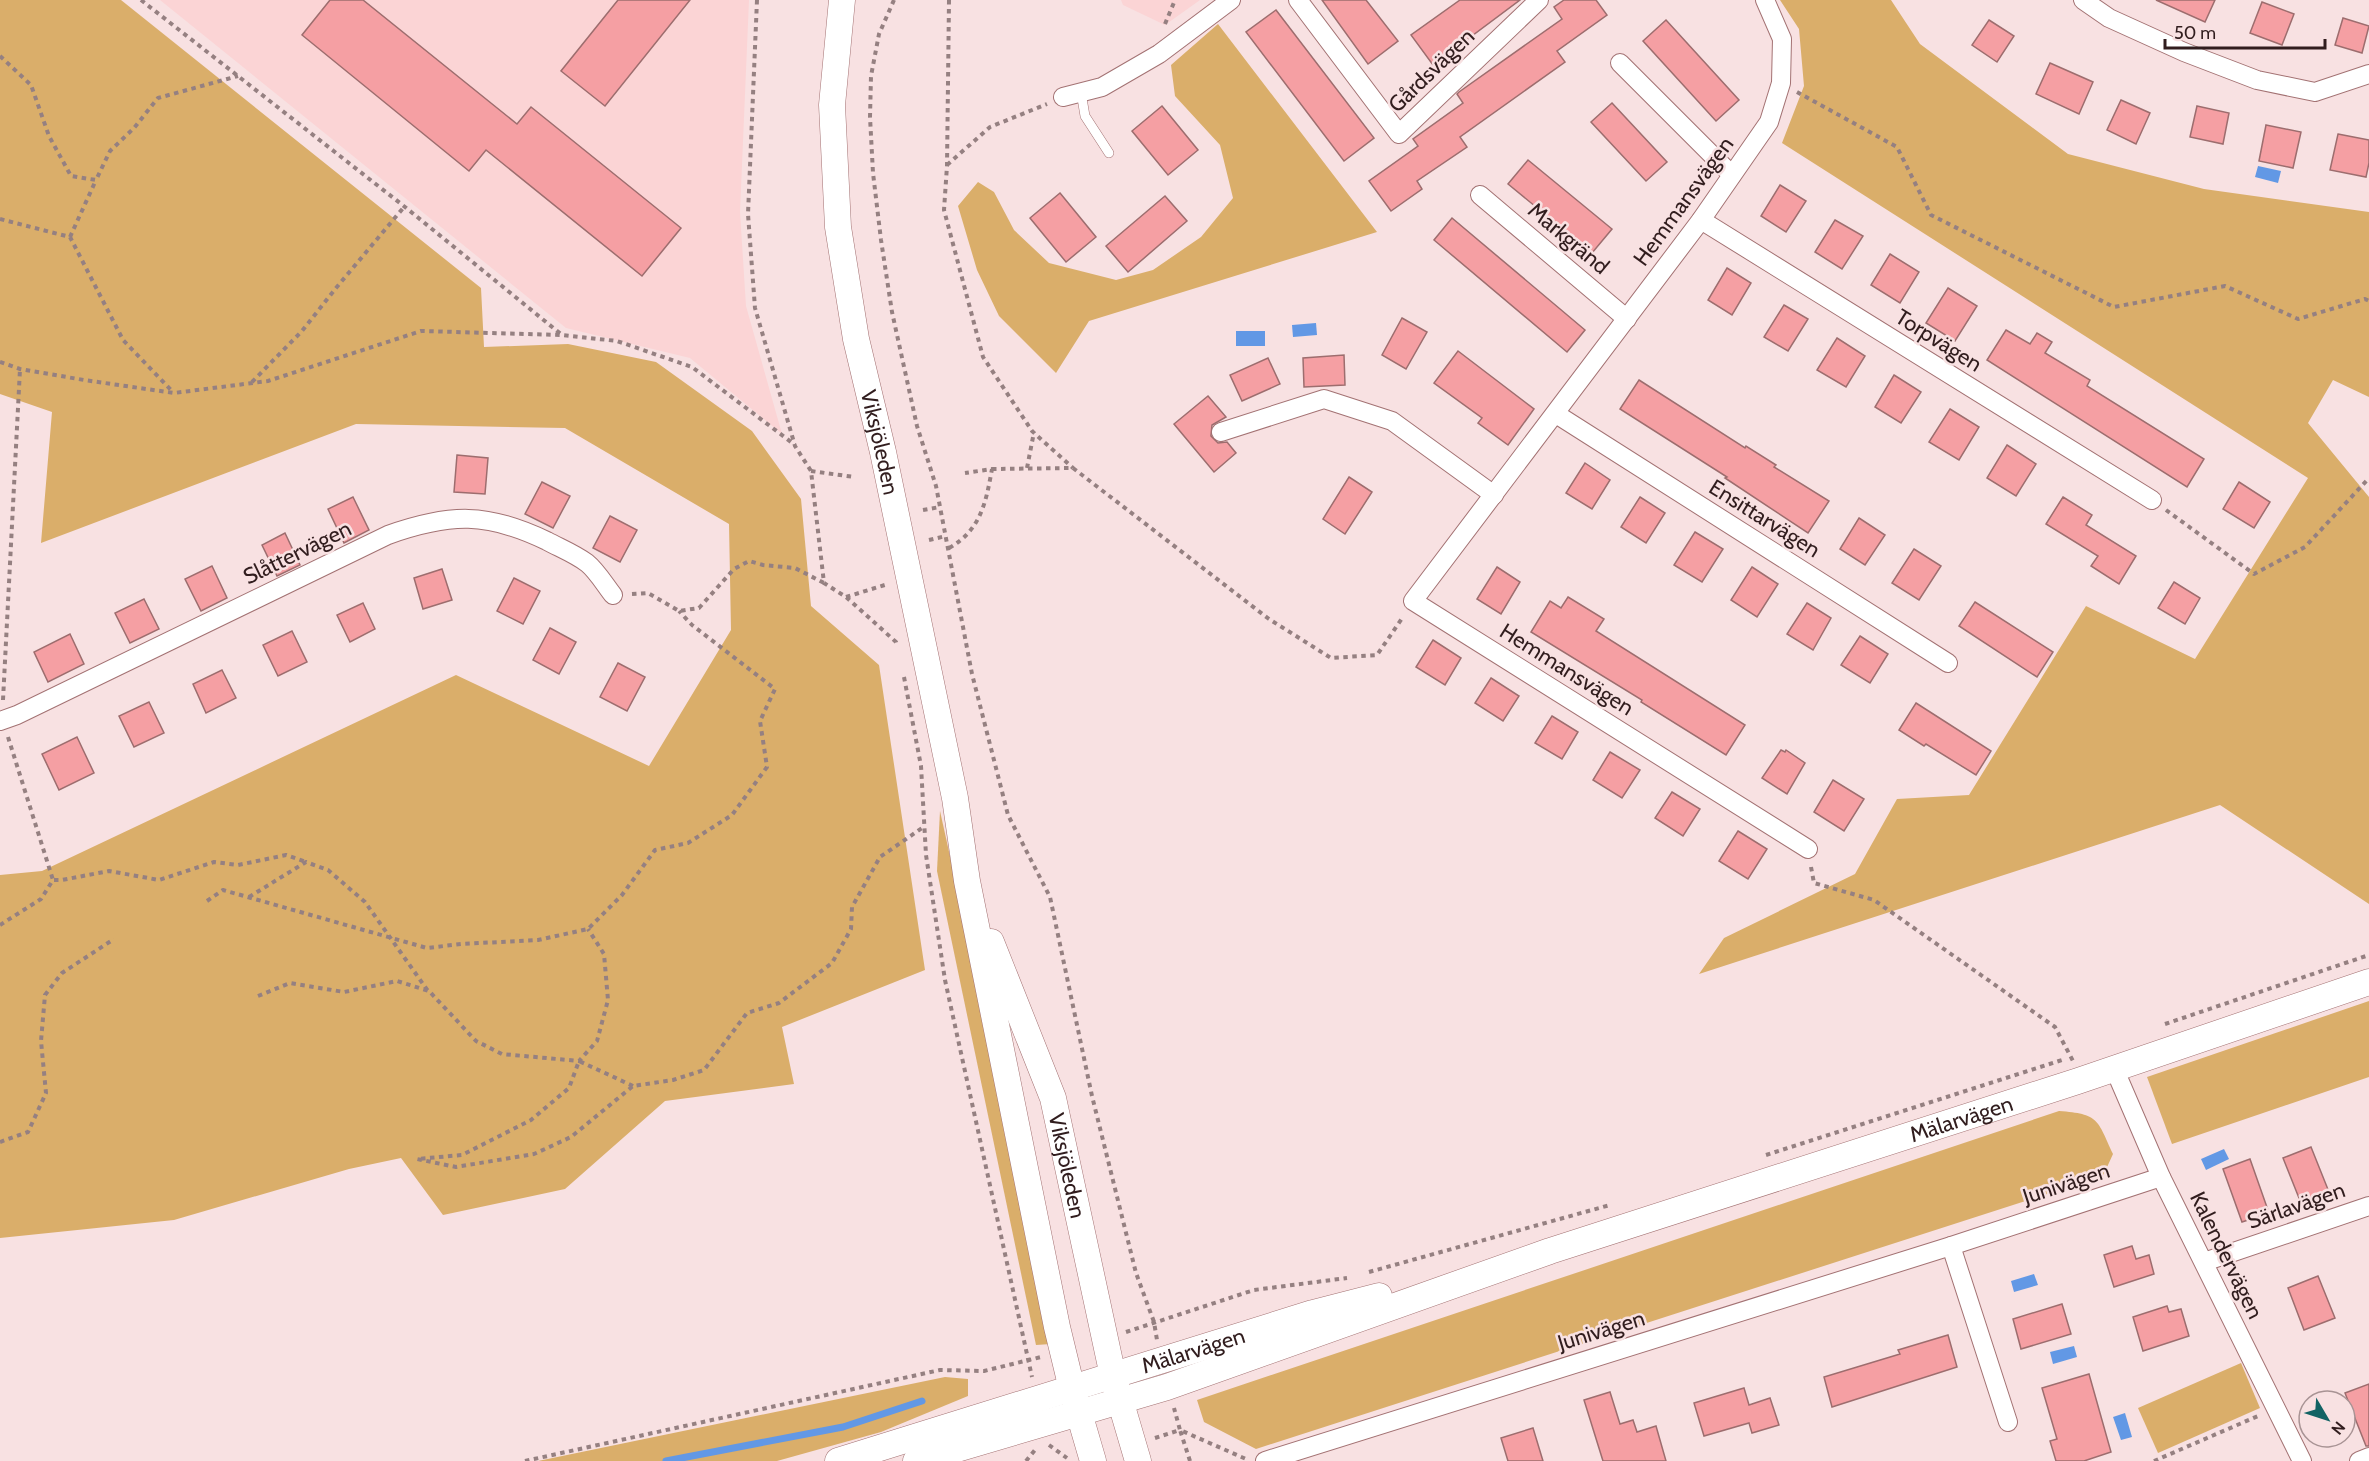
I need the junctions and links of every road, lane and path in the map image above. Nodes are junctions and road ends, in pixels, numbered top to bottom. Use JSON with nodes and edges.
{"nodes":[{"id":1,"x":141,"y":0,"type":"edge"},
{"id":2,"x":757,"y":0,"type":"edge"},
{"id":3,"x":842,"y":0,"type":"edge"},
{"id":4,"x":894,"y":0,"type":"edge"},
{"id":5,"x":949,"y":0,"type":"edge"},
{"id":6,"x":1231,"y":0,"type":"edge"},
{"id":7,"x":1298,"y":0,"type":"edge"},
{"id":8,"x":1539,"y":0,"type":"edge"},
{"id":9,"x":1765,"y":0,"type":"edge"},
{"id":10,"x":2083,"y":0,"type":"edge"},
{"id":11,"x":0,"y":56,"type":"edge"},
{"id":12,"x":1620,"y":63,"type":"dead end"},
{"id":13,"x":2369,"y":74,"type":"edge"},
{"id":14,"x":238,"y":76,"type":"junction"},
{"id":15,"x":1781,"y":83,"type":"junction"},
{"id":16,"x":1072,"y":95,"type":"junction"},
{"id":17,"x":1109,"y":153,"type":"dead end"},
{"id":18,"x":947,"y":166,"type":"junction"},
{"id":19,"x":1732,"y":175,"type":"junction"},
{"id":20,"x":96,"y":180,"type":"junction"},
{"id":21,"x":1479,"y":195,"type":"dead end"},
{"id":22,"x":405,"y":207,"type":"junction"},
{"id":23,"x":0,"y":219,"type":"edge"},
{"id":24,"x":1701,"y":220,"type":"junction"},
{"id":25,"x":70,"y":237,"type":"junction"},
{"id":26,"x":2369,"y":301,"type":"edge"},
{"id":27,"x":1627,"y":319,"type":"junction"},
{"id":28,"x":562,"y":335,"type":"junction"},
{"id":29,"x":0,"y":362,"type":"edge"},
{"id":30,"x":20,"y":369,"type":"junction"},
{"id":31,"x":251,"y":383,"type":"junction"},
{"id":32,"x":174,"y":393,"type":"junction"},
{"id":33,"x":1556,"y":414,"type":"junction"},
{"id":34,"x":1034,"y":432,"type":"junction"},
{"id":35,"x":1221,"y":432,"type":"dead end"},
{"id":36,"x":795,"y":446,"type":"junction"},
{"id":37,"x":1027,"y":468,"type":"junction"},
{"id":38,"x":1073,"y":468,"type":"junction"},
{"id":39,"x":992,"y":469,"type":"junction"},
{"id":40,"x":811,"y":471,"type":"junction"},
{"id":41,"x":965,"y":473,"type":"dead end"},
{"id":42,"x":854,"y":477,"type":"dead end"},
{"id":43,"x":2369,"y":478,"type":"edge"},
{"id":44,"x":1494,"y":495,"type":"junction"},
{"id":45,"x":2152,"y":500,"type":"joint"},
{"id":46,"x":940,"y":507,"type":"junction"},
{"id":47,"x":923,"y":510,"type":"dead end"},
{"id":48,"x":946,"y":536,"type":"junction"},
{"id":49,"x":929,"y":540,"type":"dead end"},
{"id":50,"x":949,"y":548,"type":"junction"},
{"id":51,"x":824,"y":583,"type":"junction"},
{"id":52,"x":889,"y":583,"type":"dead end"},
{"id":53,"x":613,"y":595,"type":"joint"},
{"id":54,"x":846,"y":597,"type":"junction"},
{"id":55,"x":1413,"y":601,"type":"junction"},
{"id":56,"x":680,"y":611,"type":"junction"},
{"id":57,"x":898,"y":652,"type":"dead end"},
{"id":58,"x":1948,"y":663,"type":"dead end"},
{"id":59,"x":903,"y":672,"type":"dead end"},
{"id":60,"x":1,"y":721,"type":"edge"},
{"id":61,"x":926,"y":826,"type":"junction"},
{"id":62,"x":1808,"y":849,"type":"dead end"},
{"id":63,"x":306,"y":862,"type":"junction"},
{"id":64,"x":52,"y":880,"type":"junction"},
{"id":65,"x":967,"y":881,"type":"junction"},
{"id":66,"x":1814,"y":883,"type":"dead end"},
{"id":67,"x":249,"y":897,"type":"junction"},
{"id":68,"x":207,"y":901,"type":"dead end"},
{"id":69,"x":0,"y":926,"type":"edge"},
{"id":70,"x":588,"y":929,"type":"junction"},
{"id":71,"x":390,"y":936,"type":"junction"},
{"id":72,"x":114,"y":939,"type":"dead end"},
{"id":73,"x":2369,"y":954,"type":"edge"},
{"id":74,"x":2369,"y":982,"type":"edge"},
{"id":75,"x":429,"y":992,"type":"junction"},
{"id":76,"x":258,"y":996,"type":"dead end"},
{"id":77,"x":2160,"y":1026,"type":"dead end"},
{"id":78,"x":2071,"y":1056,"type":"junction"},
{"id":79,"x":579,"y":1060,"type":"junction"},
{"id":80,"x":2114,"y":1068,"type":"junction"},
{"id":81,"x":2078,"y":1082,"type":"junction"},
{"id":82,"x":633,"y":1086,"type":"junction"},
{"id":83,"x":0,"y":1142,"type":"edge"},
{"id":84,"x":1763,"y":1156,"type":"dead end"},
{"id":85,"x":2161,"y":1177,"type":"junction"},
{"id":86,"x":1616,"y":1203,"type":"dead end"},
{"id":87,"x":2369,"y":1206,"type":"edge"},
{"id":88,"x":1951,"y":1246,"type":"junction"},
{"id":89,"x":1550,"y":1251,"type":"junction"},
{"id":90,"x":2204,"y":1262,"type":"junction"},
{"id":91,"x":1154,"y":1322,"type":"junction"},
{"id":92,"x":1105,"y":1340,"type":"junction"},
{"id":93,"x":1063,"y":1352,"type":"junction"},
{"id":94,"x":1028,"y":1359,"type":"junction"},
{"id":95,"x":1160,"y":1362,"type":"junction"},
{"id":96,"x":1167,"y":1387,"type":"junction"},
{"id":97,"x":1116,"y":1388,"type":"junction"},
{"id":98,"x":1075,"y":1400,"type":"junction"},
{"id":99,"x":2276,"y":1408,"type":"junction"},
{"id":100,"x":2008,"y":1422,"type":"dead end"},
{"id":101,"x":1180,"y":1430,"type":"junction"},
{"id":102,"x":1048,"y":1444,"type":"dead end"},
{"id":103,"x":1038,"y":1447,"type":"dead end"},
{"id":104,"x":2369,"y":1457,"type":"edge"},
{"id":105,"x":525,"y":1461,"type":"edge"},
{"id":106,"x":838,"y":1461,"type":"edge"},
{"id":107,"x":916,"y":1461,"type":"edge"},
{"id":108,"x":1026,"y":1461,"type":"edge"},
{"id":109,"x":1071,"y":1461,"type":"edge"},
{"id":110,"x":1093,"y":1461,"type":"edge"},
{"id":111,"x":1138,"y":1461,"type":"edge"},
{"id":112,"x":1190,"y":1461,"type":"edge"},
{"id":113,"x":1250,"y":1461,"type":"edge"},
{"id":114,"x":1265,"y":1461,"type":"edge"},
{"id":115,"x":2154,"y":1461,"type":"edge"},
{"id":116,"x":2302,"y":1461,"type":"edge"},
{"id":117,"x":2359,"y":1461,"type":"edge"}],
"edges":[{"from":1,"to":14,"type":"path"},
{"from":2,"to":36,"type":"path"},
{"from":3,"to":65,"type":"street","name":"Viksjöleden"},
{"from":4,"to":46,"type":"path"},
{"from":5,"to":18,"type":"path"},
{"from":6,"to":16,"type":"street"},
{"from":7,"to":8,"type":"street","name":"Gårdsvägen"},
{"from":9,"to":15,"type":"street","name":"Hemmansvägen"},
{"from":10,"to":13,"type":"street"},
{"from":11,"to":20,"type":"path"},
{"from":12,"to":19,"type":"street"},
{"from":14,"to":20,"type":"path"},
{"from":14,"to":22,"type":"path"},
{"from":15,"to":19,"type":"street","name":"Hemmansvägen"},
{"from":15,"to":26,"type":"path"},
{"from":16,"to":17,"type":"lane"},
{"from":16,"to":18,"type":"path"},
{"from":18,"to":34,"type":"path"},
{"from":19,"to":24,"type":"street","name":"Hemmansvägen"},
{"from":20,"to":25,"type":"path"},
{"from":21,"to":27,"type":"street","name":"Markgränd"},
{"from":22,"to":28,"type":"path"},
{"from":22,"to":31,"type":"path"},
{"from":23,"to":25,"type":"path"},
{"from":24,"to":27,"type":"street","name":"Hemmansvägen"},
{"from":24,"to":45,"type":"street","name":"Torpvägen"},
{"from":25,"to":32,"type":"path"},
{"from":27,"to":33,"type":"street","name":"Hemmansvägen"},
{"from":28,"to":31,"type":"path"},
{"from":28,"to":36,"type":"path"},
{"from":29,"to":30,"type":"path"},
{"from":30,"to":32,"type":"path"},
{"from":30,"to":60,"type":"path"},
{"from":31,"to":32,"type":"path"},
{"from":33,"to":44,"type":"street","name":"Hemmansvägen"},
{"from":33,"to":58,"type":"street","name":"Ensittarvägen"},
{"from":34,"to":37,"type":"path"},
{"from":34,"to":38,"type":"path"},
{"from":35,"to":44,"type":"street"},
{"from":36,"to":40,"type":"path"},
{"from":37,"to":38,"type":"path"},
{"from":37,"to":39,"type":"path"},
{"from":38,"to":55,"type":"path"},
{"from":39,"to":41,"type":"path"},
{"from":39,"to":50,"type":"path"},
{"from":40,"to":42,"type":"path"},
{"from":40,"to":51,"type":"path"},
{"from":43,"to":45,"type":"path"},
{"from":44,"to":55,"type":"street","name":"Hemmansvägen"},
{"from":46,"to":47,"type":"path"},
{"from":46,"to":48,"type":"path"},
{"from":48,"to":49,"type":"path"},
{"from":48,"to":50,"type":"path"},
{"from":50,"to":91,"type":"path"},
{"from":51,"to":54,"type":"path"},
{"from":51,"to":56,"type":"path"},
{"from":52,"to":54,"type":"path"},
{"from":53,"to":56,"type":"path"},
{"from":53,"to":60,"type":"street","name":"Slåttervägen"},
{"from":54,"to":57,"type":"path"},
{"from":55,"to":62,"type":"street","name":"Hemmansvägen"},
{"from":56,"to":70,"type":"path"},
{"from":59,"to":61,"type":"path"},
{"from":60,"to":64,"type":"path"},
{"from":61,"to":82,"type":"path"},
{"from":61,"to":94,"type":"path"},
{"from":63,"to":64,"type":"path"},
{"from":63,"to":67,"type":"path"},
{"from":63,"to":71,"type":"path"},
{"from":64,"to":69,"type":"path"},
{"from":65,"to":92,"type":"street","name":"Viksjöleden"},
{"from":65,"to":93,"type":"street","name":"Viksjöleden"},
{"from":66,"to":78,"type":"path"},
{"from":67,"to":68,"type":"path"},
{"from":67,"to":71,"type":"path"},
{"from":70,"to":71,"type":"path"},
{"from":70,"to":79,"type":"path"},
{"from":71,"to":75,"type":"path"},
{"from":72,"to":83,"type":"path"},
{"from":73,"to":77,"type":"path"},
{"from":74,"to":80,"type":"street","name":"Mälarvägen"},
{"from":75,"to":76,"type":"path"},
{"from":75,"to":79,"type":"path"},
{"from":78,"to":81,"type":"path"},
{"from":78,"to":84,"type":"path"},
{"from":79,"to":82,"type":"path"},
{"from":79,"to":82,"type":"path"},
{"from":80,"to":81,"type":"street","name":"Mälarvägen"},
{"from":80,"to":85,"type":"street","name":"Kalendervägen"},
{"from":81,"to":89,"type":"street","name":"Mälarvägen"},
{"from":85,"to":88,"type":"street","name":"Junivägen"},
{"from":85,"to":90,"type":"street","name":"Kalendervägen"},
{"from":86,"to":91,"type":"path"},
{"from":87,"to":90,"type":"street","name":"Särlavägen"},
{"from":88,"to":100,"type":"street"},
{"from":88,"to":114,"type":"street","name":"Junivägen"},
{"from":89,"to":95,"type":"street","name":"Mälarvägen"},
{"from":89,"to":96,"type":"street","name":"Mälarvägen"},
{"from":90,"to":99,"type":"street","name":"Kalendervägen"},
{"from":91,"to":92,"type":"path"},
{"from":91,"to":95,"type":"path"},
{"from":92,"to":97,"type":"street","name":"Viksjöleden"},
{"from":93,"to":94,"type":"path"},
{"from":93,"to":98,"type":"street","name":"Viksjöleden"},
{"from":94,"to":105,"type":"path"},
{"from":95,"to":97,"type":"street","name":"Mälarvägen"},
{"from":96,"to":97,"type":"street","name":"Mälarvägen"},
{"from":96,"to":101,"type":"path"},
{"from":97,"to":98,"type":"street","name":"Mälarvägen"},
{"from":97,"to":111,"type":"street","name":"Viksjöleden"},
{"from":98,"to":106,"type":"street","name":"Mälarvägen"},
{"from":98,"to":107,"type":"street","name":"Mälarvägen"},
{"from":98,"to":110,"type":"street","name":"Viksjöleden"},
{"from":99,"to":115,"type":"path"},
{"from":99,"to":116,"type":"street","name":"Kalendervägen"},
{"from":101,"to":112,"type":"path"},
{"from":101,"to":113,"type":"path"},
{"from":102,"to":109,"type":"path"},
{"from":103,"to":108,"type":"path"},
{"from":104,"to":117,"type":"street"}]}
